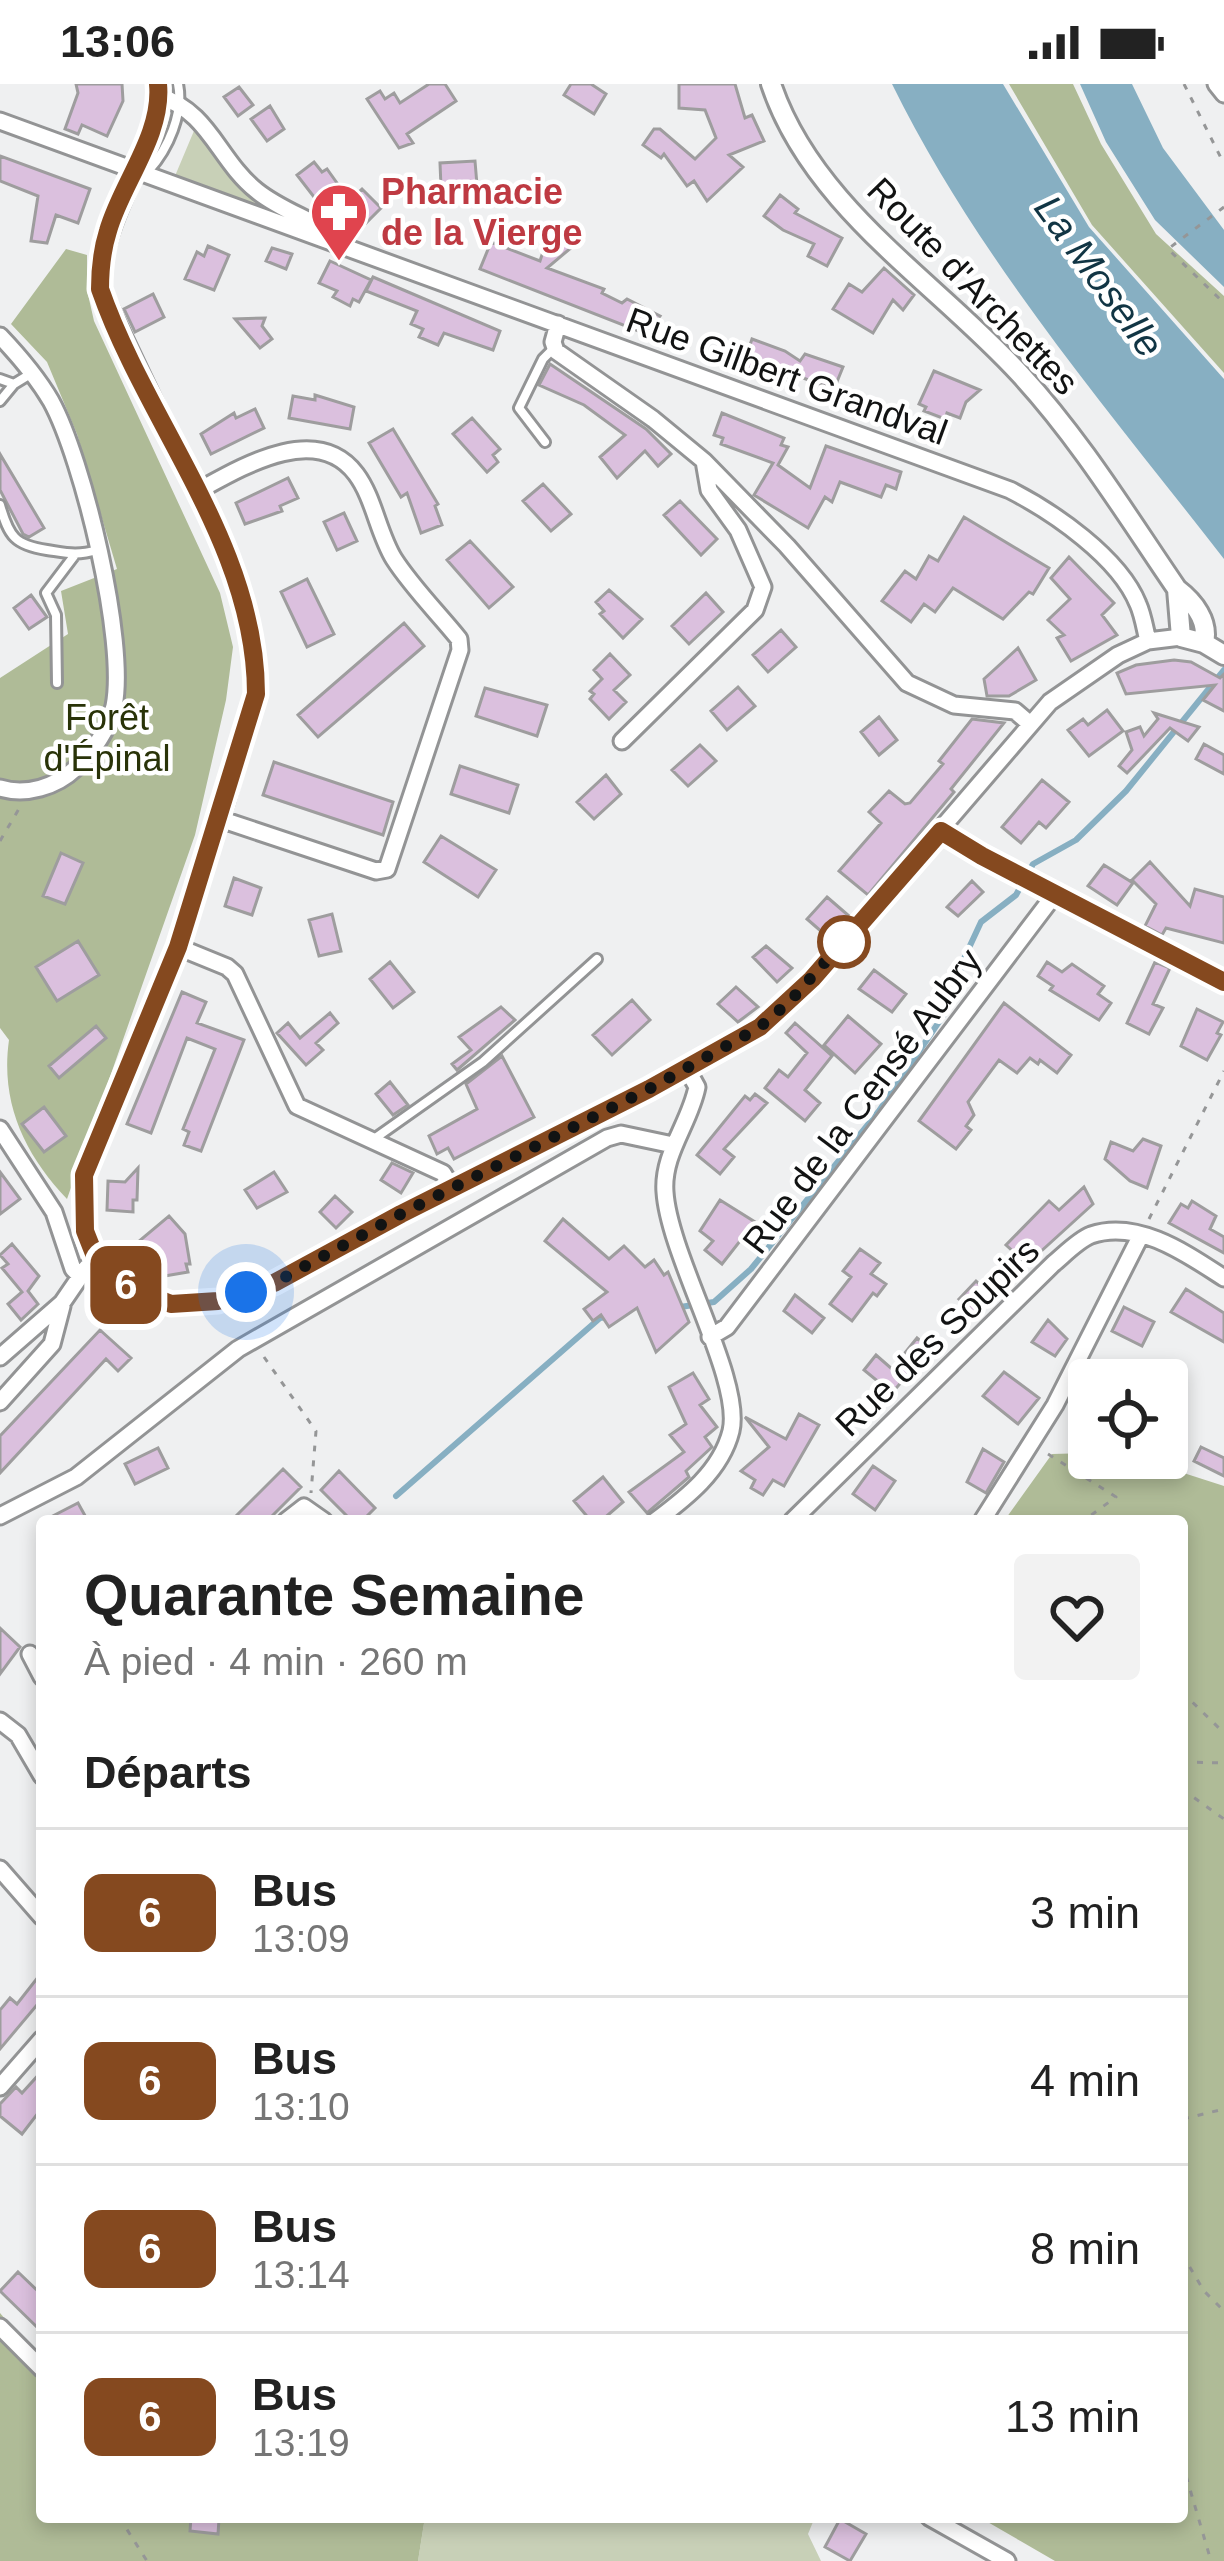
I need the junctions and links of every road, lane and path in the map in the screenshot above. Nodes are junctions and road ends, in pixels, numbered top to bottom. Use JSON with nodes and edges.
{"nodes":[{"id":1,"x":178,"y":84,"type":"edge"},
{"id":2,"x":771,"y":84,"type":"edge"},
{"id":3,"x":1184,"y":84,"type":"edge"},
{"id":4,"x":1216,"y":84,"type":"edge"},
{"id":5,"x":158,"y":90,"type":"edge"},
{"id":6,"x":1224,"y":94,"type":"edge"},
{"id":7,"x":181,"y":105,"type":"junction"},
{"id":8,"x":0,"y":121,"type":"edge"},
{"id":9,"x":1224,"y":164,"type":"edge"},
{"id":10,"x":134,"y":172,"type":"junction"},
{"id":11,"x":1224,"y":207,"type":"edge"},
{"id":12,"x":345,"y":244,"type":"junction"},
{"id":13,"x":1224,"y":303,"type":"edge"},
{"id":14,"x":558,"y":324,"type":"junction"},
{"id":15,"x":0,"y":336,"type":"edge"},
{"id":16,"x":554,"y":347,"type":"junction"},
{"id":17,"x":33,"y":373,"type":"junction"},
{"id":18,"x":0,"y":379,"type":"edge"},
{"id":19,"x":14,"y":384,"type":"junction"},
{"id":20,"x":0,"y":401,"type":"edge"},
{"id":21,"x":545,"y":442,"type":"dead end"},
{"id":22,"x":704,"y":461,"type":"junction"},
{"id":23,"x":196,"y":492,"type":"junction"},
{"id":24,"x":0,"y":505,"type":"edge"},
{"id":25,"x":97,"y":550,"type":"junction"},
{"id":26,"x":74,"y":556,"type":"junction"},
{"id":27,"x":1177,"y":589,"type":"junction"},
{"id":28,"x":1181,"y":637,"type":"junction"},
{"id":29,"x":1148,"y":641,"type":"junction"},
{"id":30,"x":1204,"y":643,"type":"junction"},
{"id":31,"x":1224,"y":655,"type":"edge"},
{"id":32,"x":57,"y":683,"type":"dead end"},
{"id":33,"x":1029,"y":723,"type":"junction"},
{"id":34,"x":622,"y":741,"type":"dead end"},
{"id":35,"x":0,"y":788,"type":"edge"},
{"id":36,"x":31,"y":791,"type":"junction"},
{"id":37,"x":220,"y":819,"type":"junction"},
{"id":38,"x":941,"y":831,"type":"junction"},
{"id":39,"x":0,"y":842,"type":"edge"},
{"id":40,"x":1055,"y":894,"type":"junction"},
{"id":41,"x":178,"y":947,"type":"junction"},
{"id":42,"x":598,"y":958,"type":"dead end"},
{"id":43,"x":1224,"y":982,"type":"edge"},
{"id":44,"x":686,"y":1067,"type":"junction"},
{"id":45,"x":1224,"y":1071,"type":"edge"},
{"id":46,"x":0,"y":1129,"type":"edge"},
{"id":47,"x":373,"y":1140,"type":"junction"},
{"id":48,"x":673,"y":1145,"type":"junction"},
{"id":49,"x":452,"y":1188,"type":"junction"},
{"id":50,"x":1141,"y":1235,"type":"junction"},
{"id":51,"x":98,"y":1264,"type":"junction"},
{"id":52,"x":80,"y":1276,"type":"junction"},
{"id":53,"x":1224,"y":1278,"type":"edge"},
{"id":54,"x":62,"y":1303,"type":"junction"},
{"id":55,"x":710,"y":1337,"type":"junction"},
{"id":56,"x":253,"y":1340,"type":"junction"},
{"id":57,"x":0,"y":1358,"type":"edge"},
{"id":58,"x":0,"y":1402,"type":"edge"},
{"id":59,"x":1031,"y":1443,"type":"junction"},
{"id":60,"x":310,"y":1509,"type":"junction"},
{"id":61,"x":292,"y":1515,"type":"edge"},
{"id":62,"x":317,"y":1515,"type":"edge"},
{"id":63,"x":663,"y":1515,"type":"edge"},
{"id":64,"x":798,"y":1515,"type":"edge"},
{"id":65,"x":986,"y":1515,"type":"edge"},
{"id":66,"x":1091,"y":1515,"type":"edge"},
{"id":67,"x":0,"y":1516,"type":"edge"},
{"id":68,"x":30,"y":1654,"type":"dead end"},
{"id":69,"x":36,"y":1666,"type":"edge"},
{"id":70,"x":1188,"y":1698,"type":"edge"},
{"id":71,"x":0,"y":1721,"type":"edge"},
{"id":72,"x":1224,"y":1733,"type":"edge"},
{"id":73,"x":1188,"y":1762,"type":"edge"},
{"id":74,"x":1224,"y":1763,"type":"edge"},
{"id":75,"x":36,"y":1766,"type":"edge"},
{"id":76,"x":1188,"y":1793,"type":"edge"},
{"id":77,"x":1224,"y":1819,"type":"edge"},
{"id":78,"x":0,"y":1869,"type":"edge"},
{"id":79,"x":36,"y":1910,"type":"edge"},
{"id":80,"x":36,"y":2046,"type":"edge"},
{"id":81,"x":0,"y":2087,"type":"edge"},
{"id":82,"x":1224,"y":2109,"type":"edge"},
{"id":83,"x":1188,"y":2119,"type":"edge"},
{"id":84,"x":1188,"y":2264,"type":"edge"},
{"id":85,"x":1224,"y":2311,"type":"edge"},
{"id":86,"x":0,"y":2327,"type":"edge"},
{"id":87,"x":36,"y":2363,"type":"edge"},
{"id":88,"x":1188,"y":2482,"type":"edge"},
{"id":89,"x":123,"y":2523,"type":"edge"},
{"id":90,"x":940,"y":2523,"type":"edge"},
{"id":91,"x":147,"y":2561,"type":"edge"},
{"id":92,"x":1006,"y":2561,"type":"edge"},
{"id":93,"x":1211,"y":2561,"type":"edge"}],
"edges":[{"from":1,"to":7,"type":"lane"},
{"from":2,"to":27,"type":"street","name":"Route d'Archettes"},
{"from":3,"to":9,"type":"path"},
{"from":4,"to":6,"type":"street"},
{"from":5,"to":7,"type":"street"},
{"from":5,"to":10,"type":"street"},
{"from":7,"to":10,"type":"lane"},
{"from":7,"to":12,"type":"street","name":"Rue Gilbert Grandval"},
{"from":8,"to":10,"type":"street","name":"Rue Gilbert Grandval"},
{"from":10,"to":12,"type":"street","name":"Rue Gilbert Grandval"},
{"from":10,"to":23,"type":"street"},
{"from":11,"to":13,"type":"path"},
{"from":12,"to":14,"type":"street","name":"Rue Gilbert Grandval"},
{"from":14,"to":16,"type":"street"},
{"from":14,"to":29,"type":"street","name":"Rue Gilbert Grandval"},
{"from":15,"to":17,"type":"street"},
{"from":16,"to":21,"type":"lane"},
{"from":16,"to":22,"type":"street"},
{"from":17,"to":19,"type":"lane"},
{"from":17,"to":25,"type":"street"},
{"from":18,"to":19,"type":"lane"},
{"from":19,"to":20,"type":"lane"},
{"from":22,"to":33,"type":"street"},
{"from":22,"to":34,"type":"street"},
{"from":23,"to":37,"type":"street"},
{"from":23,"to":37,"type":"street"},
{"from":24,"to":26,"type":"lane"},
{"from":25,"to":26,"type":"lane"},
{"from":25,"to":36,"type":"street"},
{"from":26,"to":32,"type":"lane"},
{"from":27,"to":28,"type":"street","name":"Route d'Archettes"},
{"from":27,"to":30,"type":"street","name":"Route d'Archettes"},
{"from":28,"to":29,"type":"street"},
{"from":28,"to":30,"type":"street"},
{"from":29,"to":33,"type":"street"},
{"from":30,"to":31,"type":"street"},
{"from":33,"to":38,"type":"street"},
{"from":35,"to":36,"type":"street"},
{"from":36,"to":39,"type":"path"},
{"from":37,"to":41,"type":"street"},
{"from":38,"to":40,"type":"street"},
{"from":38,"to":44,"type":"street"},
{"from":40,"to":43,"type":"street"},
{"from":40,"to":55,"type":"street","name":"Rue de la Censé Aubry"},
{"from":41,"to":47,"type":"street"},
{"from":41,"to":51,"type":"street"},
{"from":42,"to":47,"type":"lane"},
{"from":44,"to":48,"type":"street"},
{"from":44,"to":49,"type":"street"},
{"from":45,"to":50,"type":"path"},
{"from":46,"to":52,"type":"street"},
{"from":47,"to":49,"type":"street"},
{"from":48,"to":55,"type":"street"},
{"from":48,"to":56,"type":"street"},
{"from":49,"to":51,"type":"street"},
{"from":50,"to":53,"type":"street","name":"Rue des Soupirs"},
{"from":50,"to":59,"type":"street"},
{"from":50,"to":64,"type":"street","name":"Rue des Soupirs"},
{"from":51,"to":52,"type":"street"},
{"from":52,"to":54,"type":"street"},
{"from":54,"to":57,"type":"street"},
{"from":54,"to":58,"type":"street"},
{"from":55,"to":63,"type":"street"},
{"from":56,"to":60,"type":"path"},
{"from":56,"to":67,"type":"street"},
{"from":59,"to":65,"type":"street"},
{"from":59,"to":66,"type":"path"},
{"from":60,"to":61,"type":"street"},
{"from":60,"to":62,"type":"street"},
{"from":68,"to":69,"type":"street"},
{"from":70,"to":72,"type":"path"},
{"from":71,"to":75,"type":"street"},
{"from":73,"to":74,"type":"path"},
{"from":76,"to":77,"type":"path"},
{"from":78,"to":79,"type":"street"},
{"from":80,"to":81,"type":"street"},
{"from":82,"to":83,"type":"path"},
{"from":84,"to":85,"type":"path"},
{"from":86,"to":87,"type":"street"},
{"from":88,"to":93,"type":"path"},
{"from":89,"to":91,"type":"path"},
{"from":90,"to":92,"type":"street"}]}
